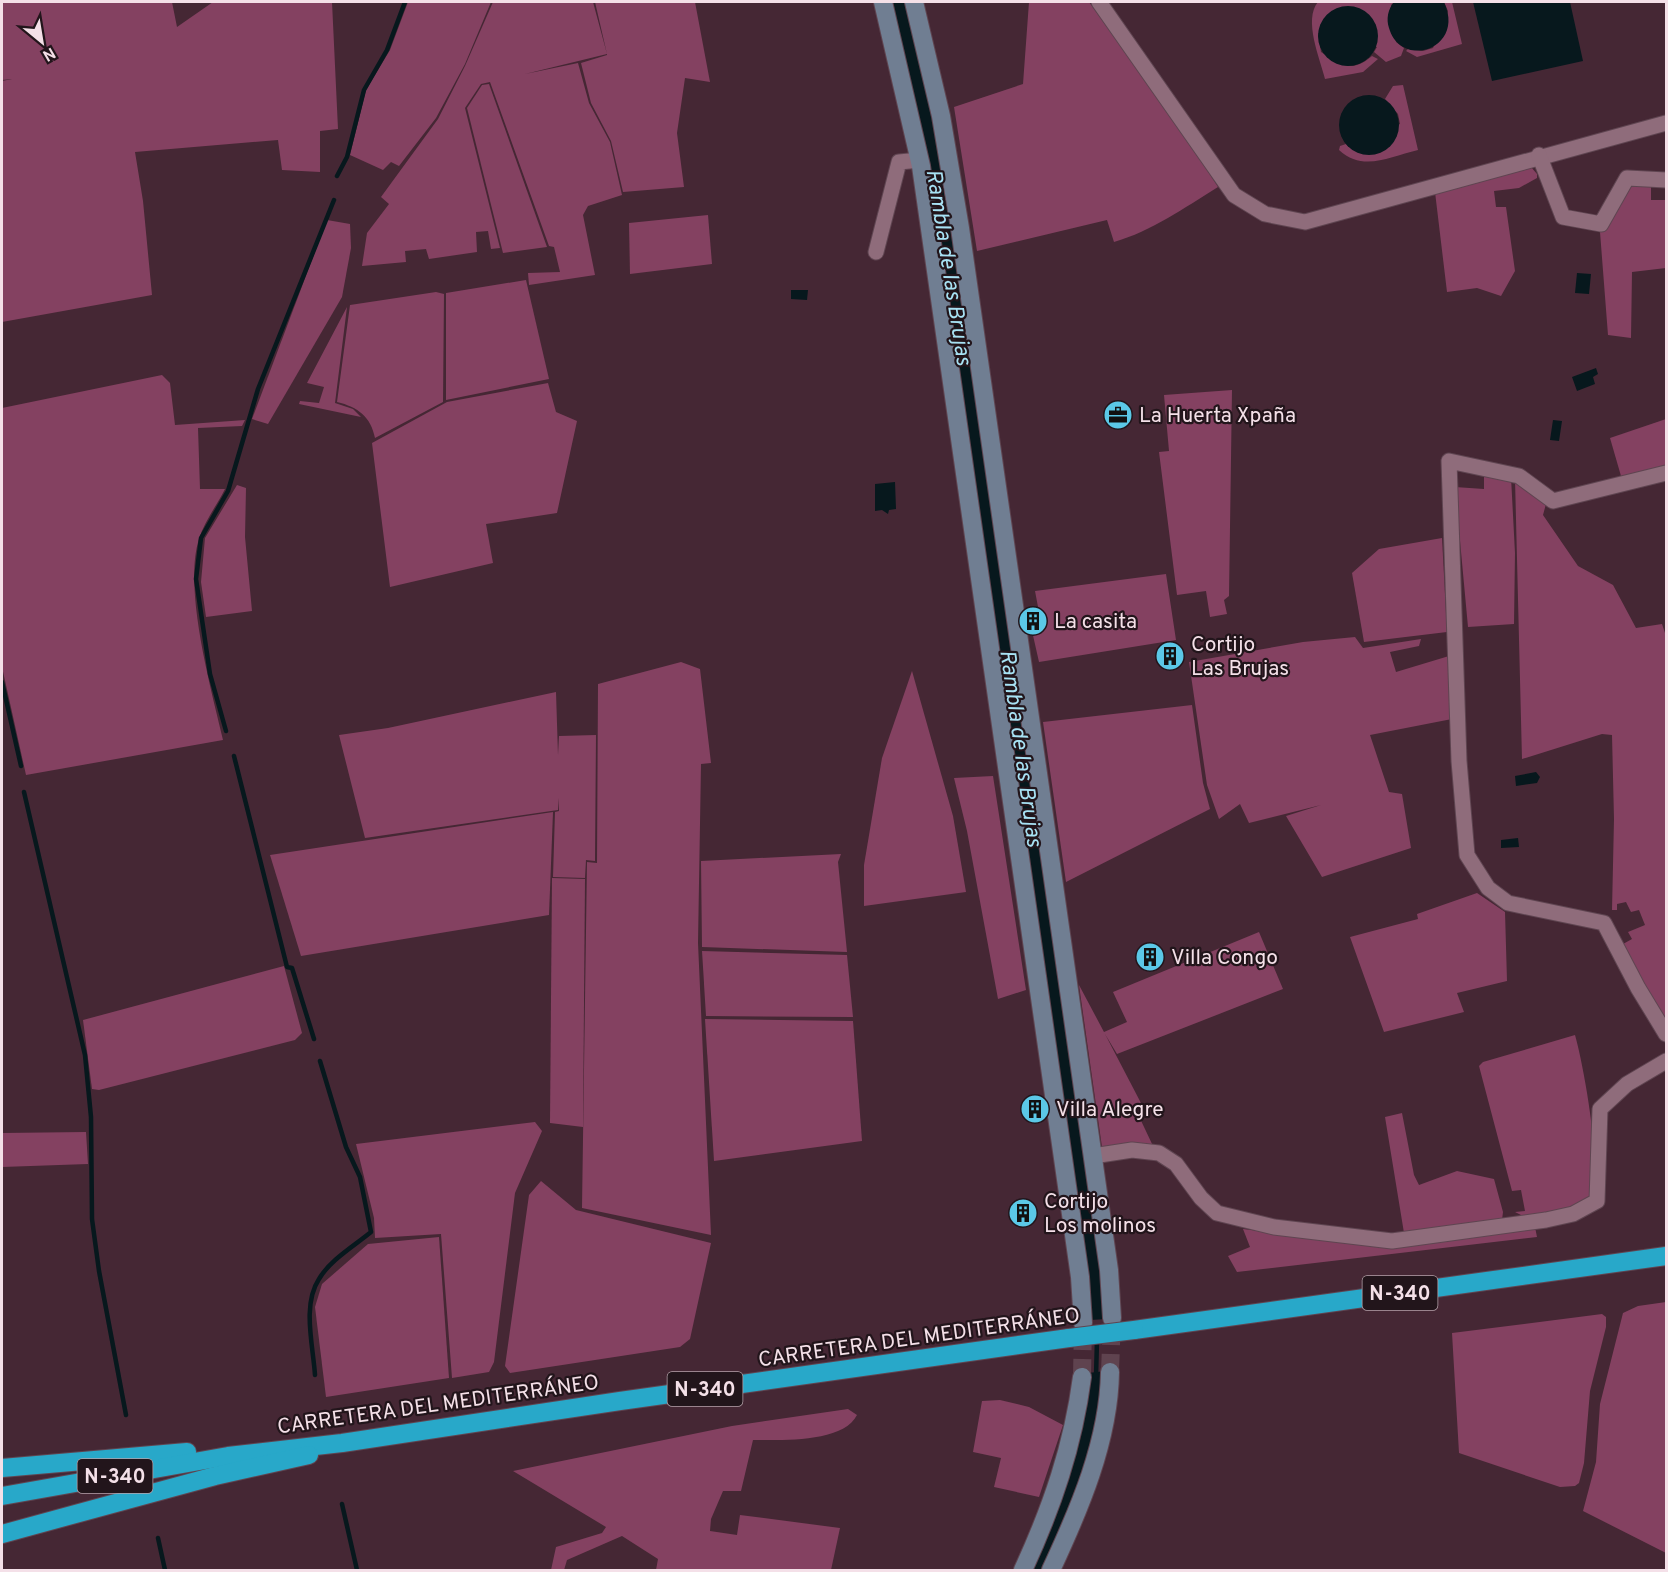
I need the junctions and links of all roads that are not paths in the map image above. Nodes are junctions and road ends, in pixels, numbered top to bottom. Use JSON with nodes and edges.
{"nodes":[{"id":1,"x":883,"y":2,"type":"edge"},
{"id":2,"x":914,"y":2,"type":"edge"},
{"id":3,"x":1099,"y":2,"type":"edge"},
{"id":4,"x":1666,"y":123,"type":"edge"},
{"id":5,"x":1539,"y":155,"type":"junction"},
{"id":6,"x":920,"y":160,"type":"junction"},
{"id":7,"x":1666,"y":180,"type":"edge"},
{"id":8,"x":876,"y":252,"type":"dead end"},
{"id":9,"x":1666,"y":472,"type":"edge"},
{"id":10,"x":1666,"y":1034,"type":"edge"},
{"id":11,"x":1666,"y":1061,"type":"edge"},
{"id":12,"x":1093,"y":1156,"type":"junction"},
{"id":13,"x":1666,"y":1256,"type":"edge"},
{"id":14,"x":1112,"y":1318,"type":"tunnel mouth"},
{"id":15,"x":1083,"y":1323,"type":"tunnel mouth"},
{"id":16,"x":1110,"y":1372,"type":"tunnel mouth"},
{"id":17,"x":1082,"y":1377,"type":"tunnel mouth"},
{"id":18,"x":342,"y":1443,"type":"junction"},
{"id":19,"x":228,"y":1456,"type":"junction"},
{"id":20,"x":2,"y":1468,"type":"edge"},
{"id":21,"x":2,"y":1496,"type":"edge"},
{"id":22,"x":2,"y":1534,"type":"edge"},
{"id":23,"x":1023,"y":1570,"type":"edge"},
{"id":24,"x":1051,"y":1570,"type":"edge"}],
"edges":[{"from":1,"to":6,"type":"street"},
{"from":2,"to":12,"type":"street"},
{"from":3,"to":5,"type":"street"},
{"from":4,"to":5,"type":"street"},
{"from":5,"to":7,"type":"street"},
{"from":6,"to":8,"type":"street"},
{"from":6,"to":15,"type":"street"},
{"from":9,"to":10,"type":"street"},
{"from":11,"to":12,"type":"street"},
{"from":12,"to":14,"type":"street"},
{"from":13,"to":18,"type":"highway","name":"CARRETERA DEL MEDITERRÁNEO","number":"N-340","bridge":true},
{"from":16,"to":24,"type":"street"},
{"from":17,"to":23,"type":"street"},
{"from":18,"to":19,"type":"highway","name":"CARRETERA DEL MEDITERRÁNEO","number":"N-340"},
{"from":18,"to":22,"type":"highway"},
{"from":19,"to":20,"type":"highway"},
{"from":19,"to":21,"type":"highway","name":"CARRETERA DEL MEDITERRÁNEO","number":"N-340"}]}
